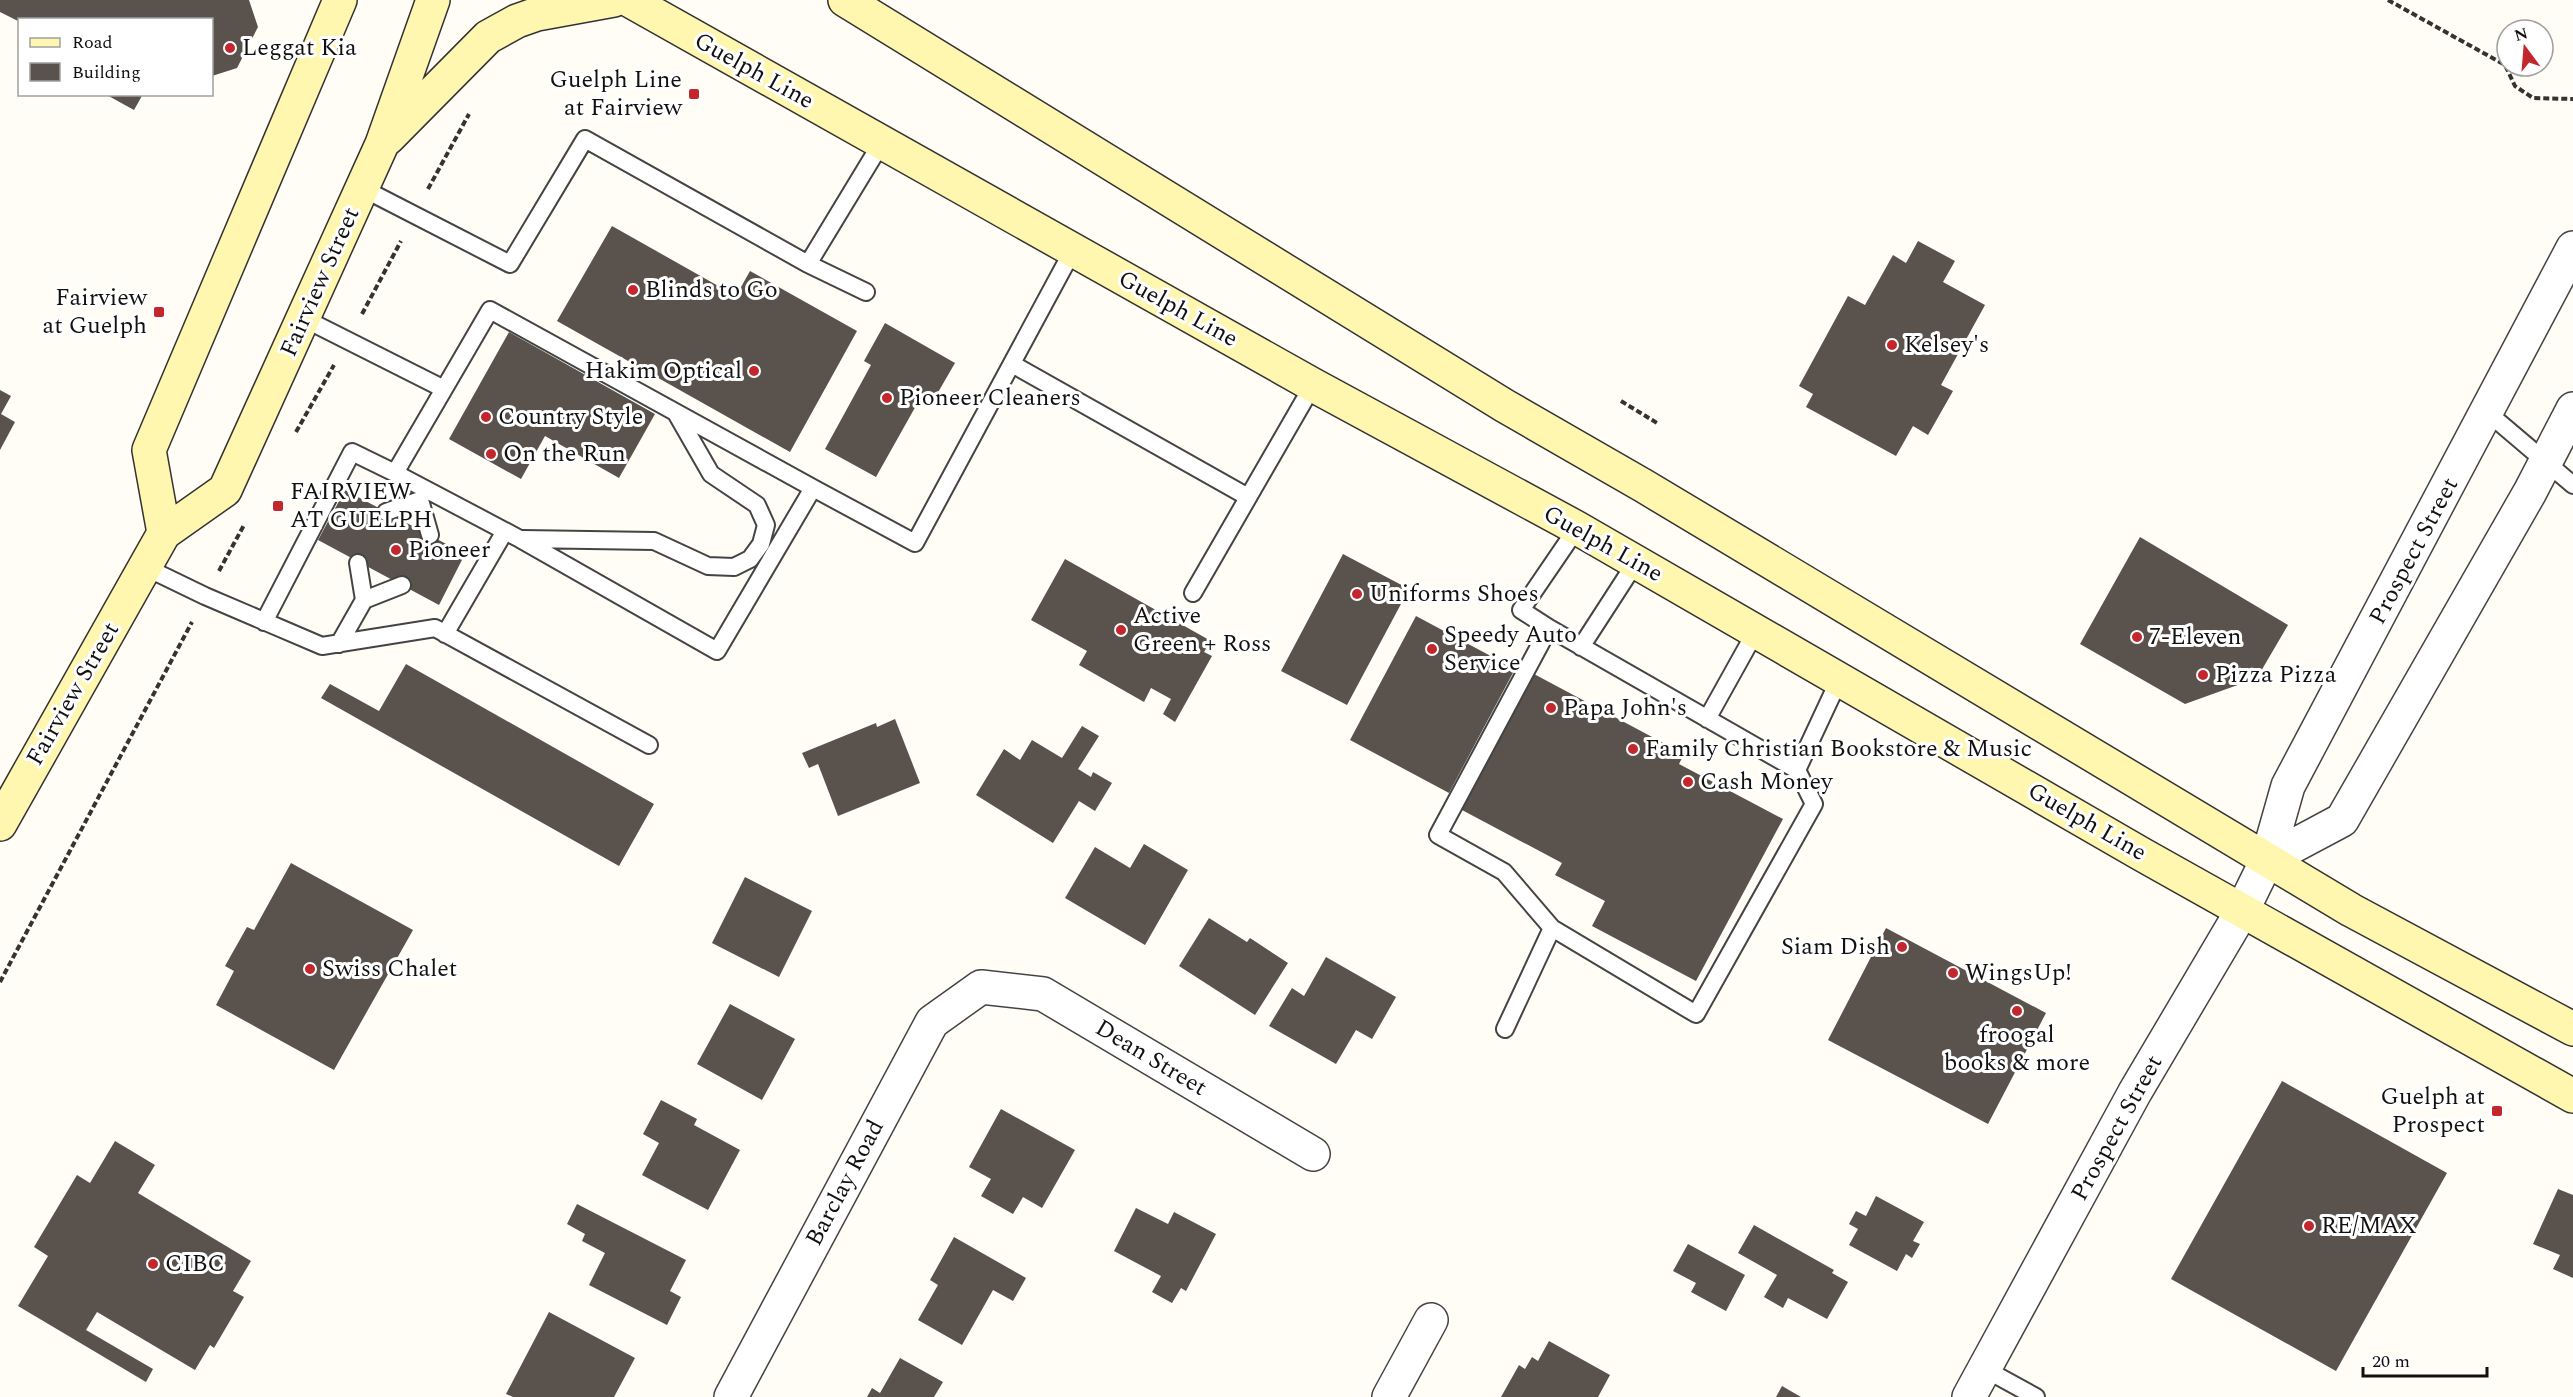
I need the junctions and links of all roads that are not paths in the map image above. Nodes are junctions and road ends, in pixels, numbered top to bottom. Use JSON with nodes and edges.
{"nodes":[{"id":1,"x":316,"y":0,"type":"edge"},
{"id":2,"x":340,"y":0,"type":"edge"},
{"id":3,"x":432,"y":0,"type":"edge"},
{"id":4,"x":614,"y":0,"type":"edge"},
{"id":5,"x":629,"y":0,"type":"edge"},
{"id":6,"x":845,"y":0,"type":"edge"},
{"id":7,"x":305,"y":83,"type":"junction"},
{"id":8,"x":882,"y":142,"type":"junction"},
{"id":9,"x":382,"y":144,"type":"junction"},
{"id":10,"x":362,"y":188,"type":"junction"},
{"id":11,"x":2573,"y":248,"type":"edge"},
{"id":12,"x":1074,"y":250,"type":"junction"},
{"id":13,"x":808,"y":264,"type":"junction"},
{"id":14,"x":866,"y":292,"type":"dead end"},
{"id":15,"x":303,"y":318,"type":"junction"},
{"id":16,"x":1012,"y":364,"type":"junction"},
{"id":17,"x":1313,"y":386,"type":"junction"},
{"id":18,"x":444,"y":389,"type":"junction"},
{"id":19,"x":2573,"y":409,"type":"edge"},
{"id":20,"x":2487,"y":412,"type":"junction"},
{"id":21,"x":676,"y":413,"type":"junction"},
{"id":22,"x":2546,"y":461,"type":"junction"},
{"id":23,"x":395,"y":473,"type":"junction"},
{"id":24,"x":2573,"y":485,"type":"edge"},
{"id":25,"x":813,"y":488,"type":"junction"},
{"id":26,"x":423,"y":495,"type":"junction"},
{"id":27,"x":1248,"y":497,"type":"junction"},
{"id":28,"x":386,"y":512,"type":"dead end"},
{"id":29,"x":1577,"y":528,"type":"junction"},
{"id":30,"x":164,"y":533,"type":"junction"},
{"id":31,"x":512,"y":535,"type":"junction"},
{"id":32,"x":430,"y":536,"type":"dead end"},
{"id":33,"x":358,"y":562,"type":"dead end"},
{"id":34,"x":1636,"y":562,"type":"junction"},
{"id":35,"x":145,"y":567,"type":"junction"},
{"id":36,"x":402,"y":585,"type":"dead end"},
{"id":37,"x":1193,"y":592,"type":"dead end"},
{"id":38,"x":364,"y":600,"type":"junction"},
{"id":39,"x":264,"y":622,"type":"junction"},
{"id":40,"x":1548,"y":628,"type":"junction"},
{"id":41,"x":1756,"y":631,"type":"junction"},
{"id":42,"x":445,"y":634,"type":"junction"},
{"id":43,"x":339,"y":644,"type":"junction"},
{"id":44,"x":1581,"y":647,"type":"junction"},
{"id":45,"x":1839,"y":680,"type":"junction"},
{"id":46,"x":1707,"y":719,"type":"junction"},
{"id":47,"x":649,"y":745,"type":"dead end"},
{"id":48,"x":1797,"y":770,"type":"junction"},
{"id":49,"x":0,"y":824,"type":"edge"},
{"id":50,"x":2267,"y":860,"type":"junction"},
{"id":51,"x":2242,"y":911,"type":"junction"},
{"id":52,"x":1552,"y":928,"type":"junction"},
{"id":53,"x":981,"y":987,"type":"joint"},
{"id":54,"x":1505,"y":1029,"type":"dead end"},
{"id":55,"x":2573,"y":1029,"type":"edge"},
{"id":56,"x":2573,"y":1096,"type":"edge"},
{"id":57,"x":1313,"y":1154,"type":"dead end"},
{"id":58,"x":1431,"y":1320,"type":"dead end"},
{"id":59,"x":1985,"y":1369,"type":"junction"},
{"id":60,"x":731,"y":1397,"type":"edge"},
{"id":61,"x":1389,"y":1397,"type":"edge"},
{"id":62,"x":1970,"y":1397,"type":"edge"},
{"id":63,"x":2036,"y":1397,"type":"edge"}],
"edges":[{"from":1,"to":7,"type":"main road"},
{"from":2,"to":7,"type":"main road"},
{"from":3,"to":9,"type":"main road","name":"Fairview Street"},
{"from":4,"to":9,"type":"main road"},
{"from":5,"to":8,"type":"main road","name":"Guelph Line"},
{"from":6,"to":50,"type":"main road"},
{"from":7,"to":30,"type":"main road"},
{"from":8,"to":12,"type":"main road","name":"Guelph Line"},
{"from":8,"to":13,"type":"lane"},
{"from":9,"to":10,"type":"main road","name":"Fairview Street"},
{"from":10,"to":13,"type":"lane"},
{"from":10,"to":15,"type":"main road","name":"Fairview Street"},
{"from":11,"to":20,"type":"street","name":"Prospect Street"},
{"from":12,"to":16,"type":"lane"},
{"from":12,"to":17,"type":"main road","name":"Guelph Line"},
{"from":13,"to":14,"type":"lane"},
{"from":15,"to":18,"type":"lane"},
{"from":15,"to":30,"type":"main road","name":"Fairview Street"},
{"from":16,"to":25,"type":"lane"},
{"from":16,"to":27,"type":"lane"},
{"from":17,"to":27,"type":"lane"},
{"from":17,"to":29,"type":"main road","name":"Guelph Line"},
{"from":18,"to":21,"type":"lane"},
{"from":18,"to":23,"type":"lane"},
{"from":19,"to":22,"type":"street"},
{"from":20,"to":22,"type":"lane"},
{"from":20,"to":50,"type":"street","name":"Prospect Street"},
{"from":21,"to":25,"type":"lane"},
{"from":21,"to":31,"type":"lane"},
{"from":22,"to":24,"type":"lane"},
{"from":22,"to":50,"type":"street"},
{"from":23,"to":26,"type":"lane"},
{"from":23,"to":39,"type":"lane"},
{"from":25,"to":31,"type":"lane"},
{"from":26,"to":28,"type":"lane"},
{"from":26,"to":31,"type":"lane"},
{"from":26,"to":32,"type":"lane"},
{"from":27,"to":37,"type":"lane"},
{"from":29,"to":34,"type":"main road","name":"Guelph Line"},
{"from":29,"to":40,"type":"lane"},
{"from":30,"to":35,"type":"main road","name":"Fairview Street"},
{"from":31,"to":42,"type":"lane"},
{"from":33,"to":38,"type":"lane"},
{"from":34,"to":41,"type":"main road","name":"Guelph Line"},
{"from":34,"to":44,"type":"lane"},
{"from":35,"to":39,"type":"lane"},
{"from":35,"to":49,"type":"main road","name":"Fairview Street"},
{"from":36,"to":38,"type":"lane"},
{"from":38,"to":43,"type":"lane"},
{"from":39,"to":43,"type":"lane"},
{"from":40,"to":44,"type":"lane"},
{"from":40,"to":52,"type":"lane"},
{"from":41,"to":45,"type":"main road","name":"Guelph Line"},
{"from":41,"to":46,"type":"lane"},
{"from":42,"to":43,"type":"lane"},
{"from":42,"to":47,"type":"lane"},
{"from":44,"to":46,"type":"lane"},
{"from":45,"to":48,"type":"lane"},
{"from":45,"to":51,"type":"main road","name":"Guelph Line"},
{"from":46,"to":48,"type":"lane"},
{"from":48,"to":52,"type":"lane"},
{"from":50,"to":51,"type":"street","name":"Prospect Street"},
{"from":50,"to":55,"type":"main road"},
{"from":51,"to":56,"type":"main road","name":"Guelph Line"},
{"from":51,"to":59,"type":"street","name":"Prospect Street"},
{"from":52,"to":54,"type":"lane"},
{"from":53,"to":57,"type":"street","name":"Dean Street"},
{"from":53,"to":60,"type":"street","name":"Barclay Road"},
{"from":58,"to":61,"type":"street"},
{"from":59,"to":62,"type":"street","name":"Prospect Street"},
{"from":59,"to":63,"type":"lane"}]}
